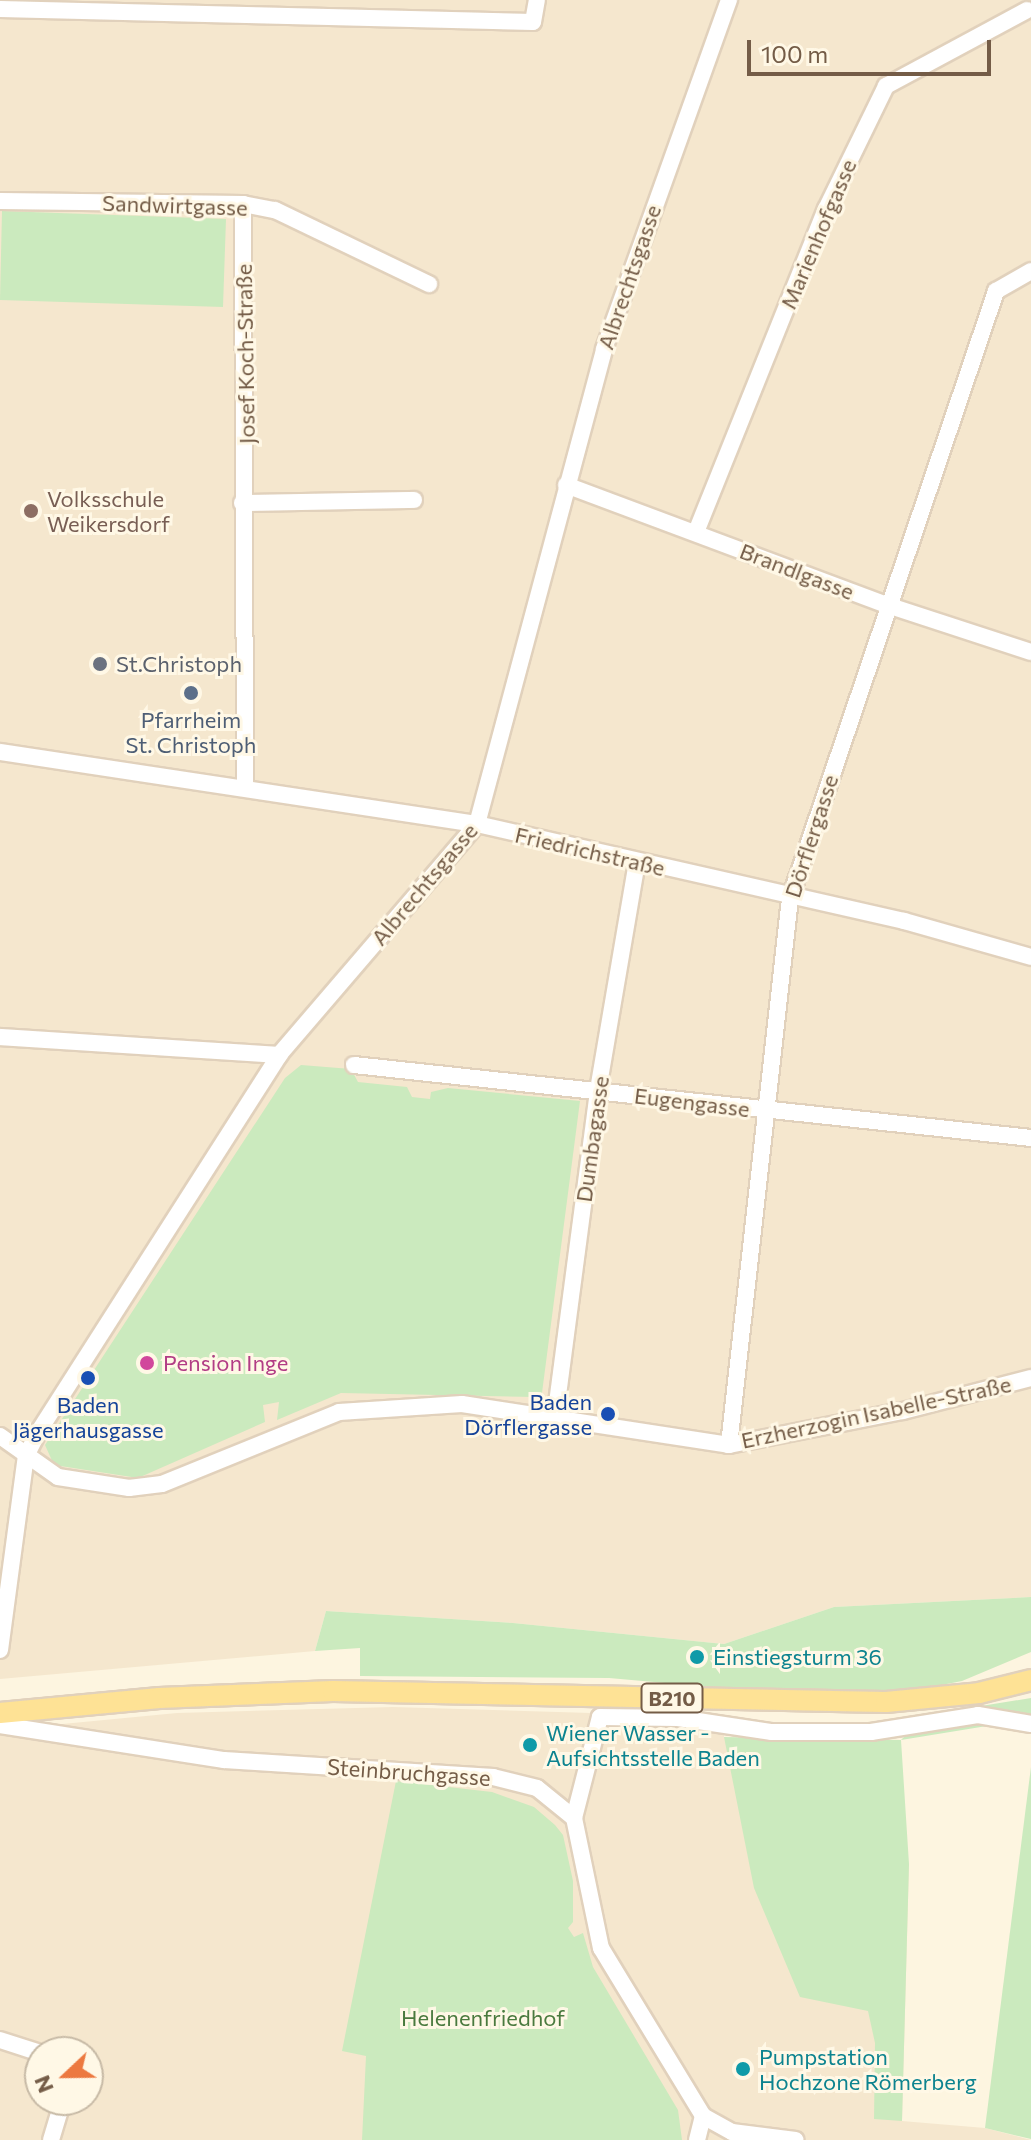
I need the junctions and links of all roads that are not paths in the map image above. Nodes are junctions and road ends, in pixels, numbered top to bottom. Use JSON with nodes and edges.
{"nodes":[{"id":1,"x":537,"y":0,"type":"edge"},
{"id":2,"x":729,"y":0,"type":"edge"},
{"id":3,"x":0,"y":9,"type":"edge"},
{"id":4,"x":1026,"y":9,"type":"edge"},
{"id":5,"x":0,"y":201,"type":"edge"},
{"id":6,"x":243,"y":204,"type":"junction"},
{"id":7,"x":1031,"y":271,"type":"edge"},
{"id":8,"x":429,"y":284,"type":"dead end"},
{"id":9,"x":566,"y":485,"type":"junction"},
{"id":10,"x":414,"y":500,"type":"dead end"},
{"id":11,"x":242,"y":503,"type":"junction"},
{"id":12,"x":696,"y":532,"type":"junction"},
{"id":13,"x":887,"y":605,"type":"junction"},
{"id":14,"x":1031,"y":652,"type":"edge"},
{"id":15,"x":0,"y":752,"type":"edge"},
{"id":16,"x":245,"y":786,"type":"junction"},
{"id":17,"x":477,"y":824,"type":"junction"},
{"id":18,"x":637,"y":862,"type":"junction"},
{"id":19,"x":790,"y":899,"type":"junction"},
{"id":20,"x":1031,"y":957,"type":"edge"},
{"id":21,"x":0,"y":1037,"type":"edge"},
{"id":22,"x":279,"y":1055,"type":"junction"},
{"id":23,"x":354,"y":1065,"type":"dead end"},
{"id":24,"x":598,"y":1090,"type":"junction"},
{"id":25,"x":766,"y":1111,"type":"junction"},
{"id":26,"x":1031,"y":1138,"type":"edge"},
{"id":27,"x":1031,"y":1378,"type":"edge"},
{"id":28,"x":555,"y":1418,"type":"junction"},
{"id":29,"x":0,"y":1436,"type":"edge"},
{"id":30,"x":729,"y":1445,"type":"junction"},
{"id":31,"x":26,"y":1456,"type":"junction"},
{"id":32,"x":0,"y":1650,"type":"edge"},
{"id":33,"x":1031,"y":1680,"type":"edge"},
{"id":34,"x":0,"y":1713,"type":"edge"},
{"id":35,"x":1031,"y":1724,"type":"edge"},
{"id":36,"x":0,"y":1725,"type":"edge"},
{"id":37,"x":574,"y":1818,"type":"junction"},
{"id":38,"x":0,"y":2040,"type":"edge"},
{"id":39,"x":24,"y":2048,"type":"edge"},
{"id":40,"x":58,"y":2116,"type":"edge"},
{"id":41,"x":703,"y":2116,"type":"junction"},
{"id":42,"x":51,"y":2140,"type":"edge"},
{"id":43,"x":697,"y":2140,"type":"edge"},
{"id":44,"x":796,"y":2140,"type":"edge"}],
"edges":[{"from":1,"to":3,"type":"street"},
{"from":2,"to":9,"type":"street","name":"Albrechtsgasse"},
{"from":4,"to":12,"type":"street","name":"Marienhofgasse"},
{"from":5,"to":6,"type":"street","name":"Sandwirtgasse"},
{"from":6,"to":8,"type":"street","name":"Sandwirtgasse"},
{"from":6,"to":11,"type":"street","name":"Josef Koch-Straße"},
{"from":7,"to":13,"type":"street","name":"Dörflergasse"},
{"from":9,"to":12,"type":"street","name":"Brandlgasse"},
{"from":9,"to":17,"type":"street","name":"Albrechtsgasse"},
{"from":10,"to":11,"type":"street"},
{"from":11,"to":16,"type":"street","name":"Josef Koch-Straße"},
{"from":12,"to":13,"type":"street","name":"Brandlgasse"},
{"from":13,"to":14,"type":"street","name":"Brandlgasse"},
{"from":13,"to":19,"type":"street","name":"Dörflergasse"},
{"from":15,"to":16,"type":"street","name":"Friedrichstraße"},
{"from":16,"to":17,"type":"street","name":"Friedrichstraße"},
{"from":17,"to":18,"type":"street","name":"Friedrichstraße"},
{"from":17,"to":22,"type":"street","name":"Albrechtsgasse"},
{"from":18,"to":19,"type":"street","name":"Friedrichstraße"},
{"from":18,"to":24,"type":"street","name":"Dumbagasse"},
{"from":19,"to":20,"type":"street","name":"Friedrichstraße"},
{"from":19,"to":25,"type":"street","name":"Dörflergasse"},
{"from":21,"to":22,"type":"street"},
{"from":22,"to":31,"type":"street","name":"Albrechtsgasse"},
{"from":23,"to":24,"type":"street","name":"Eugengasse"},
{"from":24,"to":25,"type":"street","name":"Eugengasse"},
{"from":24,"to":28,"type":"street","name":"Dumbagasse"},
{"from":25,"to":26,"type":"street","name":"Eugengasse"},
{"from":25,"to":30,"type":"street","name":"Dörflergasse"},
{"from":27,"to":30,"type":"street","name":"Erzherzogin Isabelle-Straße"},
{"from":28,"to":30,"type":"street","name":"Erzherzogin Isabelle-Straße"},
{"from":28,"to":31,"type":"street","name":"Erzherzogin Isabelle-Straße"},
{"from":29,"to":31,"type":"street","name":"Erzherzogin Isabelle-Straße"},
{"from":31,"to":32,"type":"street","name":"Albrechtsgasse"},
{"from":33,"to":34,"type":"main road","number":"B210"},
{"from":35,"to":37,"type":"street"},
{"from":36,"to":37,"type":"street","name":"Steinbruchgasse"},
{"from":37,"to":41,"type":"street"},
{"from":38,"to":39,"type":"street"},
{"from":40,"to":42,"type":"street"},
{"from":41,"to":43,"type":"street"},
{"from":41,"to":44,"type":"street"}]}
